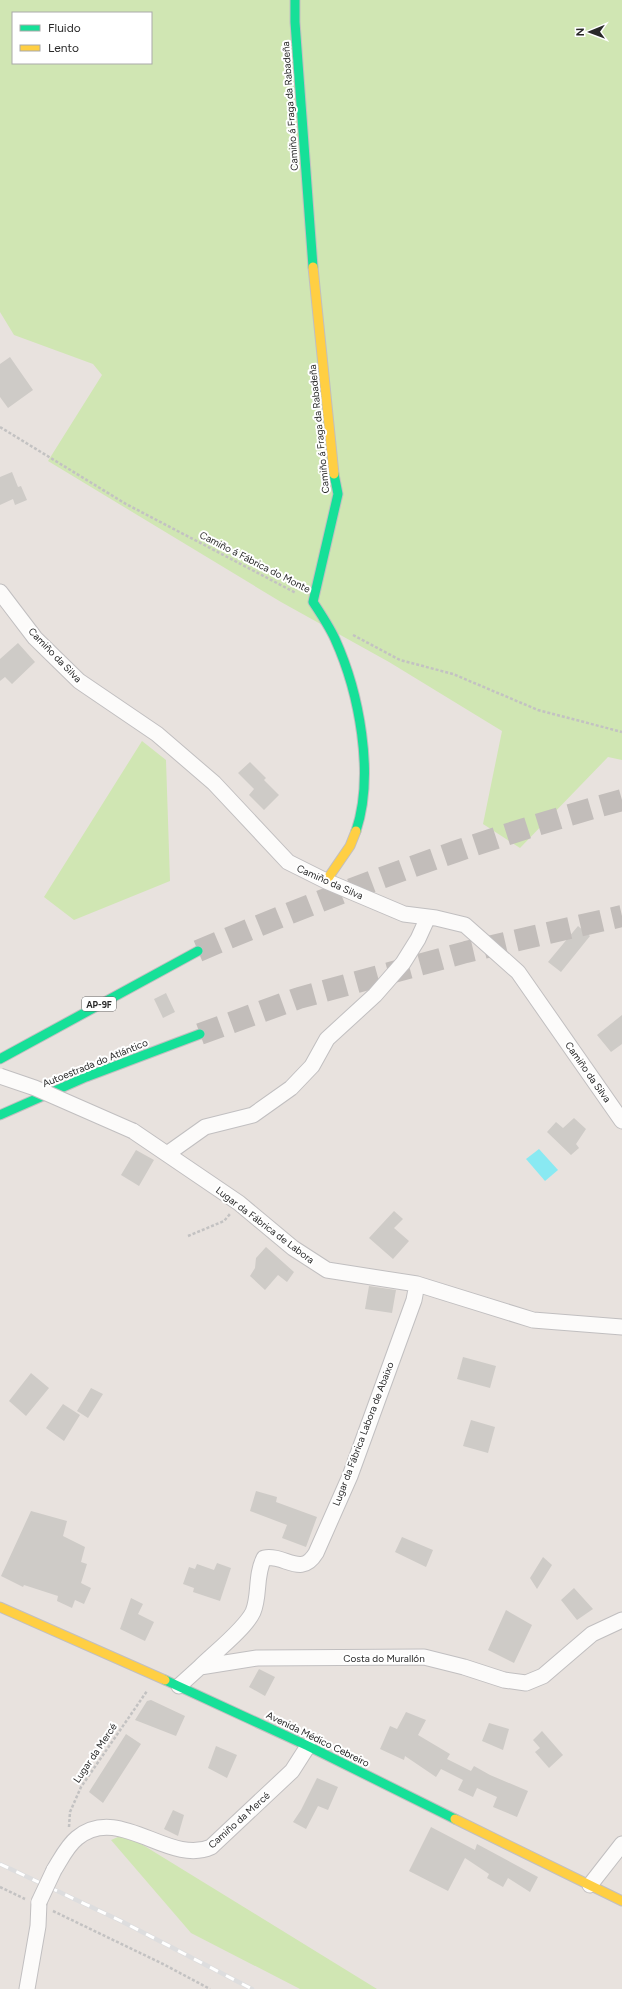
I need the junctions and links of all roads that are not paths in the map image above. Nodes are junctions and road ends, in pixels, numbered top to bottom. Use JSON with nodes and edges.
{"nodes":[{"id":1,"x":295,"y":0,"type":"edge"},
{"id":2,"x":0,"y":592,"type":"edge"},
{"id":3,"x":326,"y":881,"type":"junction"},
{"id":4,"x":428,"y":917,"type":"junction"},
{"id":5,"x":198,"y":950,"type":"tunnel mouth"},
{"id":6,"x":200,"y":1034,"type":"tunnel mouth"},
{"id":7,"x":0,"y":1059,"type":"edge"},
{"id":8,"x":0,"y":1076,"type":"edge"},
{"id":9,"x":0,"y":1115,"type":"edge"},
{"id":10,"x":622,"y":1121,"type":"edge"},
{"id":11,"x":167,"y":1154,"type":"junction"},
{"id":12,"x":417,"y":1284,"type":"junction"},
{"id":13,"x":622,"y":1327,"type":"edge"},
{"id":14,"x":0,"y":1607,"type":"edge"},
{"id":15,"x":622,"y":1620,"type":"edge"},
{"id":16,"x":200,"y":1667,"type":"junction"},
{"id":17,"x":179,"y":1686,"type":"junction"},
{"id":18,"x":308,"y":1746,"type":"junction"},
{"id":19,"x":622,"y":1844,"type":"edge"},
{"id":20,"x":590,"y":1884,"type":"junction"},
{"id":21,"x":622,"y":1901,"type":"edge"},
{"id":22,"x":27,"y":1989,"type":"edge"}],
"edges":[{"from":1,"to":3,"type":"main road","name":"Camiño á Fraga da Rabadeña"},
{"from":2,"to":3,"type":"street","name":"Camiño da Silva"},
{"from":3,"to":4,"type":"street","name":"Camiño da Silva"},
{"from":4,"to":10,"type":"street","name":"Camiño da Silva"},
{"from":4,"to":11,"type":"street"},
{"from":5,"to":7,"type":"main road","number":"AP-9F"},
{"from":6,"to":9,"type":"main road","name":"Autoestrada do Atlántico"},
{"from":8,"to":11,"type":"street","name":"Lugar da Fábrica de Labora","bridge":true},
{"from":11,"to":12,"type":"street","name":"Lugar da Fábrica de Labora"},
{"from":12,"to":13,"type":"street","name":"Lugar da Fábrica de Labora"},
{"from":12,"to":16,"type":"street","name":"Lugar da Fábrica Labora de Abaixo"},
{"from":14,"to":17,"type":"main road","name":"Avenida Médico Cebreiro"},
{"from":15,"to":16,"type":"street","name":"Costa do Murallón"},
{"from":16,"to":17,"type":"street"},
{"from":17,"to":18,"type":"main road","name":"Avenida Médico Cebreiro"},
{"from":18,"to":20,"type":"main road","name":"Avenida Médico Cebreiro"},
{"from":18,"to":22,"type":"street","name":"Camiño da Mercé","bridge":true},
{"from":19,"to":20,"type":"street"},
{"from":20,"to":21,"type":"main road","name":"Avenida Médico Cebreiro"}]}
